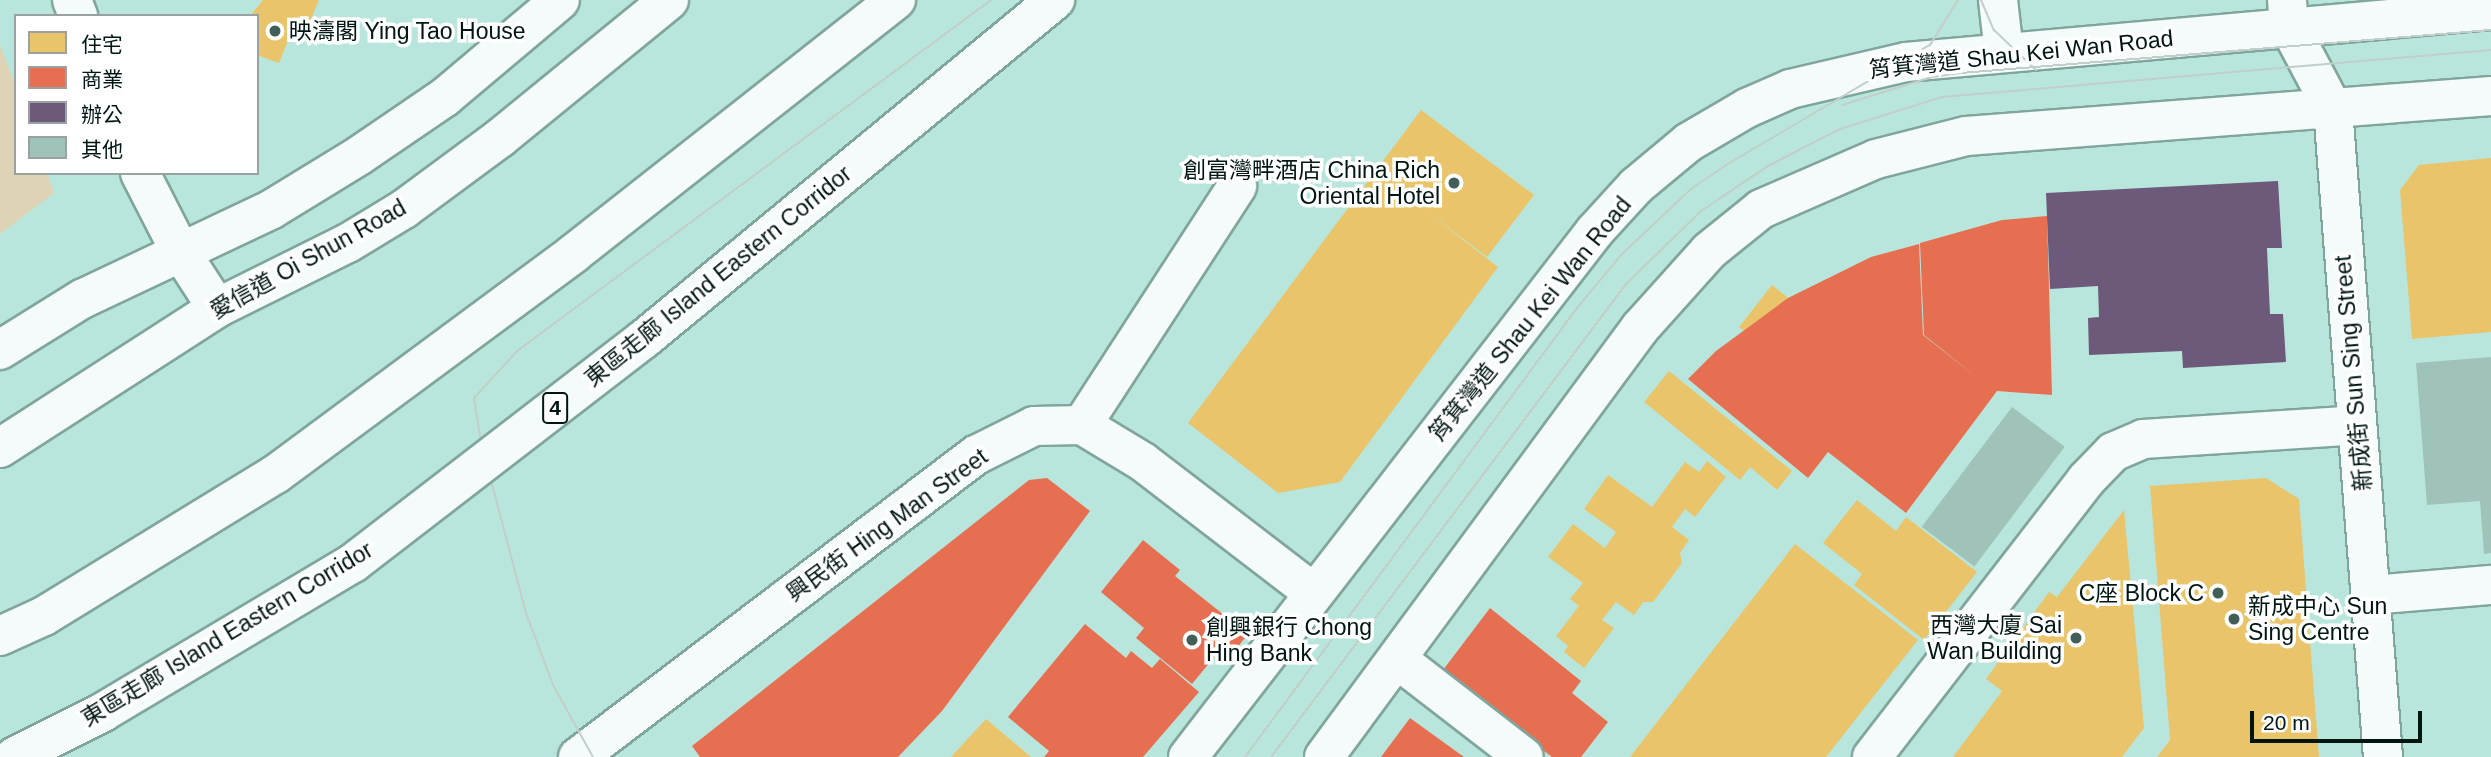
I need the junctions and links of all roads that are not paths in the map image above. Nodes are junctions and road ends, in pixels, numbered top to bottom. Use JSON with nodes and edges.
{"nodes":[{"id":1,"x":560,"y":0,"type":"edge"},
{"id":2,"x":669,"y":0,"type":"edge"},
{"id":3,"x":896,"y":0,"type":"edge"},
{"id":4,"x":1055,"y":0,"type":"edge"},
{"id":5,"x":1998,"y":0,"type":"edge"},
{"id":6,"x":2491,"y":10,"type":"edge"},
{"id":7,"x":2288,"y":13,"type":"edge"},
{"id":8,"x":2004,"y":53,"type":"junction"},
{"id":9,"x":2491,"y":96,"type":"edge"},
{"id":10,"x":2333,"y":109,"type":"junction"},
{"id":11,"x":142,"y":175,"type":"edge"},
{"id":12,"x":1237,"y":186,"type":"dead end"},
{"id":13,"x":180,"y":251,"type":"junction"},
{"id":14,"x":217,"y":308,"type":"junction"},
{"id":15,"x":0,"y":350,"type":"edge"},
{"id":16,"x":1082,"y":425,"type":"junction"},
{"id":17,"x":2357,"y":425,"type":"junction"},
{"id":18,"x":0,"y":448,"type":"edge"},
{"id":19,"x":2491,"y":585,"type":"edge"},
{"id":20,"x":1314,"y":593,"type":"junction"},
{"id":21,"x":2371,"y":595,"type":"junction"},
{"id":22,"x":0,"y":636,"type":"edge"},
{"id":23,"x":1397,"y":659,"type":"junction"},
{"id":24,"x":598,"y":751,"type":"edge"},
{"id":25,"x":15,"y":757,"type":"edge"},
{"id":26,"x":1188,"y":757,"type":"edge"},
{"id":27,"x":1324,"y":757,"type":"edge"},
{"id":28,"x":1524,"y":757,"type":"edge"},
{"id":29,"x":1871,"y":757,"type":"edge"},
{"id":30,"x":2383,"y":757,"type":"edge"}],
"edges":[{"from":1,"to":13,"type":"main road"},
{"from":2,"to":14,"type":"main road","name":"愛信道 Oi Shun Road"},
{"from":3,"to":22,"type":"main road"},
{"from":4,"to":25,"type":"main road","name":"東區走廊 Island Eastern Corridor","number":"4","bridge":true},
{"from":5,"to":8,"type":"main road"},
{"from":6,"to":7,"type":"main road","name":"筲箕灣道 Shau Kei Wan Road"},
{"from":7,"to":8,"type":"main road","name":"筲箕灣道 Shau Kei Wan Road"},
{"from":7,"to":10,"type":"main road","name":"新成街 Sun Sing Street"},
{"from":8,"to":20,"type":"main road","name":"筲箕灣道 Shau Kei Wan Road"},
{"from":9,"to":10,"type":"main road"},
{"from":10,"to":17,"type":"main road","name":"新成街 Sun Sing Street"},
{"from":10,"to":23,"type":"main road"},
{"from":11,"to":13,"type":"main road"},
{"from":12,"to":16,"type":"main road"},
{"from":13,"to":14,"type":"main road"},
{"from":13,"to":15,"type":"main road"},
{"from":14,"to":18,"type":"main road","name":"愛信道 Oi Shun Road"},
{"from":16,"to":20,"type":"main road"},
{"from":16,"to":24,"type":"main road","name":"興民街 Hing Man Street"},
{"from":17,"to":21,"type":"main road","name":"新成街 Sun Sing Street"},
{"from":17,"to":29,"type":"main road"},
{"from":19,"to":21,"type":"main road"},
{"from":20,"to":26,"type":"main road","name":"筲箕灣道 Shau Kei Wan Road"},
{"from":21,"to":30,"type":"main road","name":"新成街 Sun Sing Street"},
{"from":23,"to":27,"type":"main road"},
{"from":23,"to":28,"type":"main road"}]}
